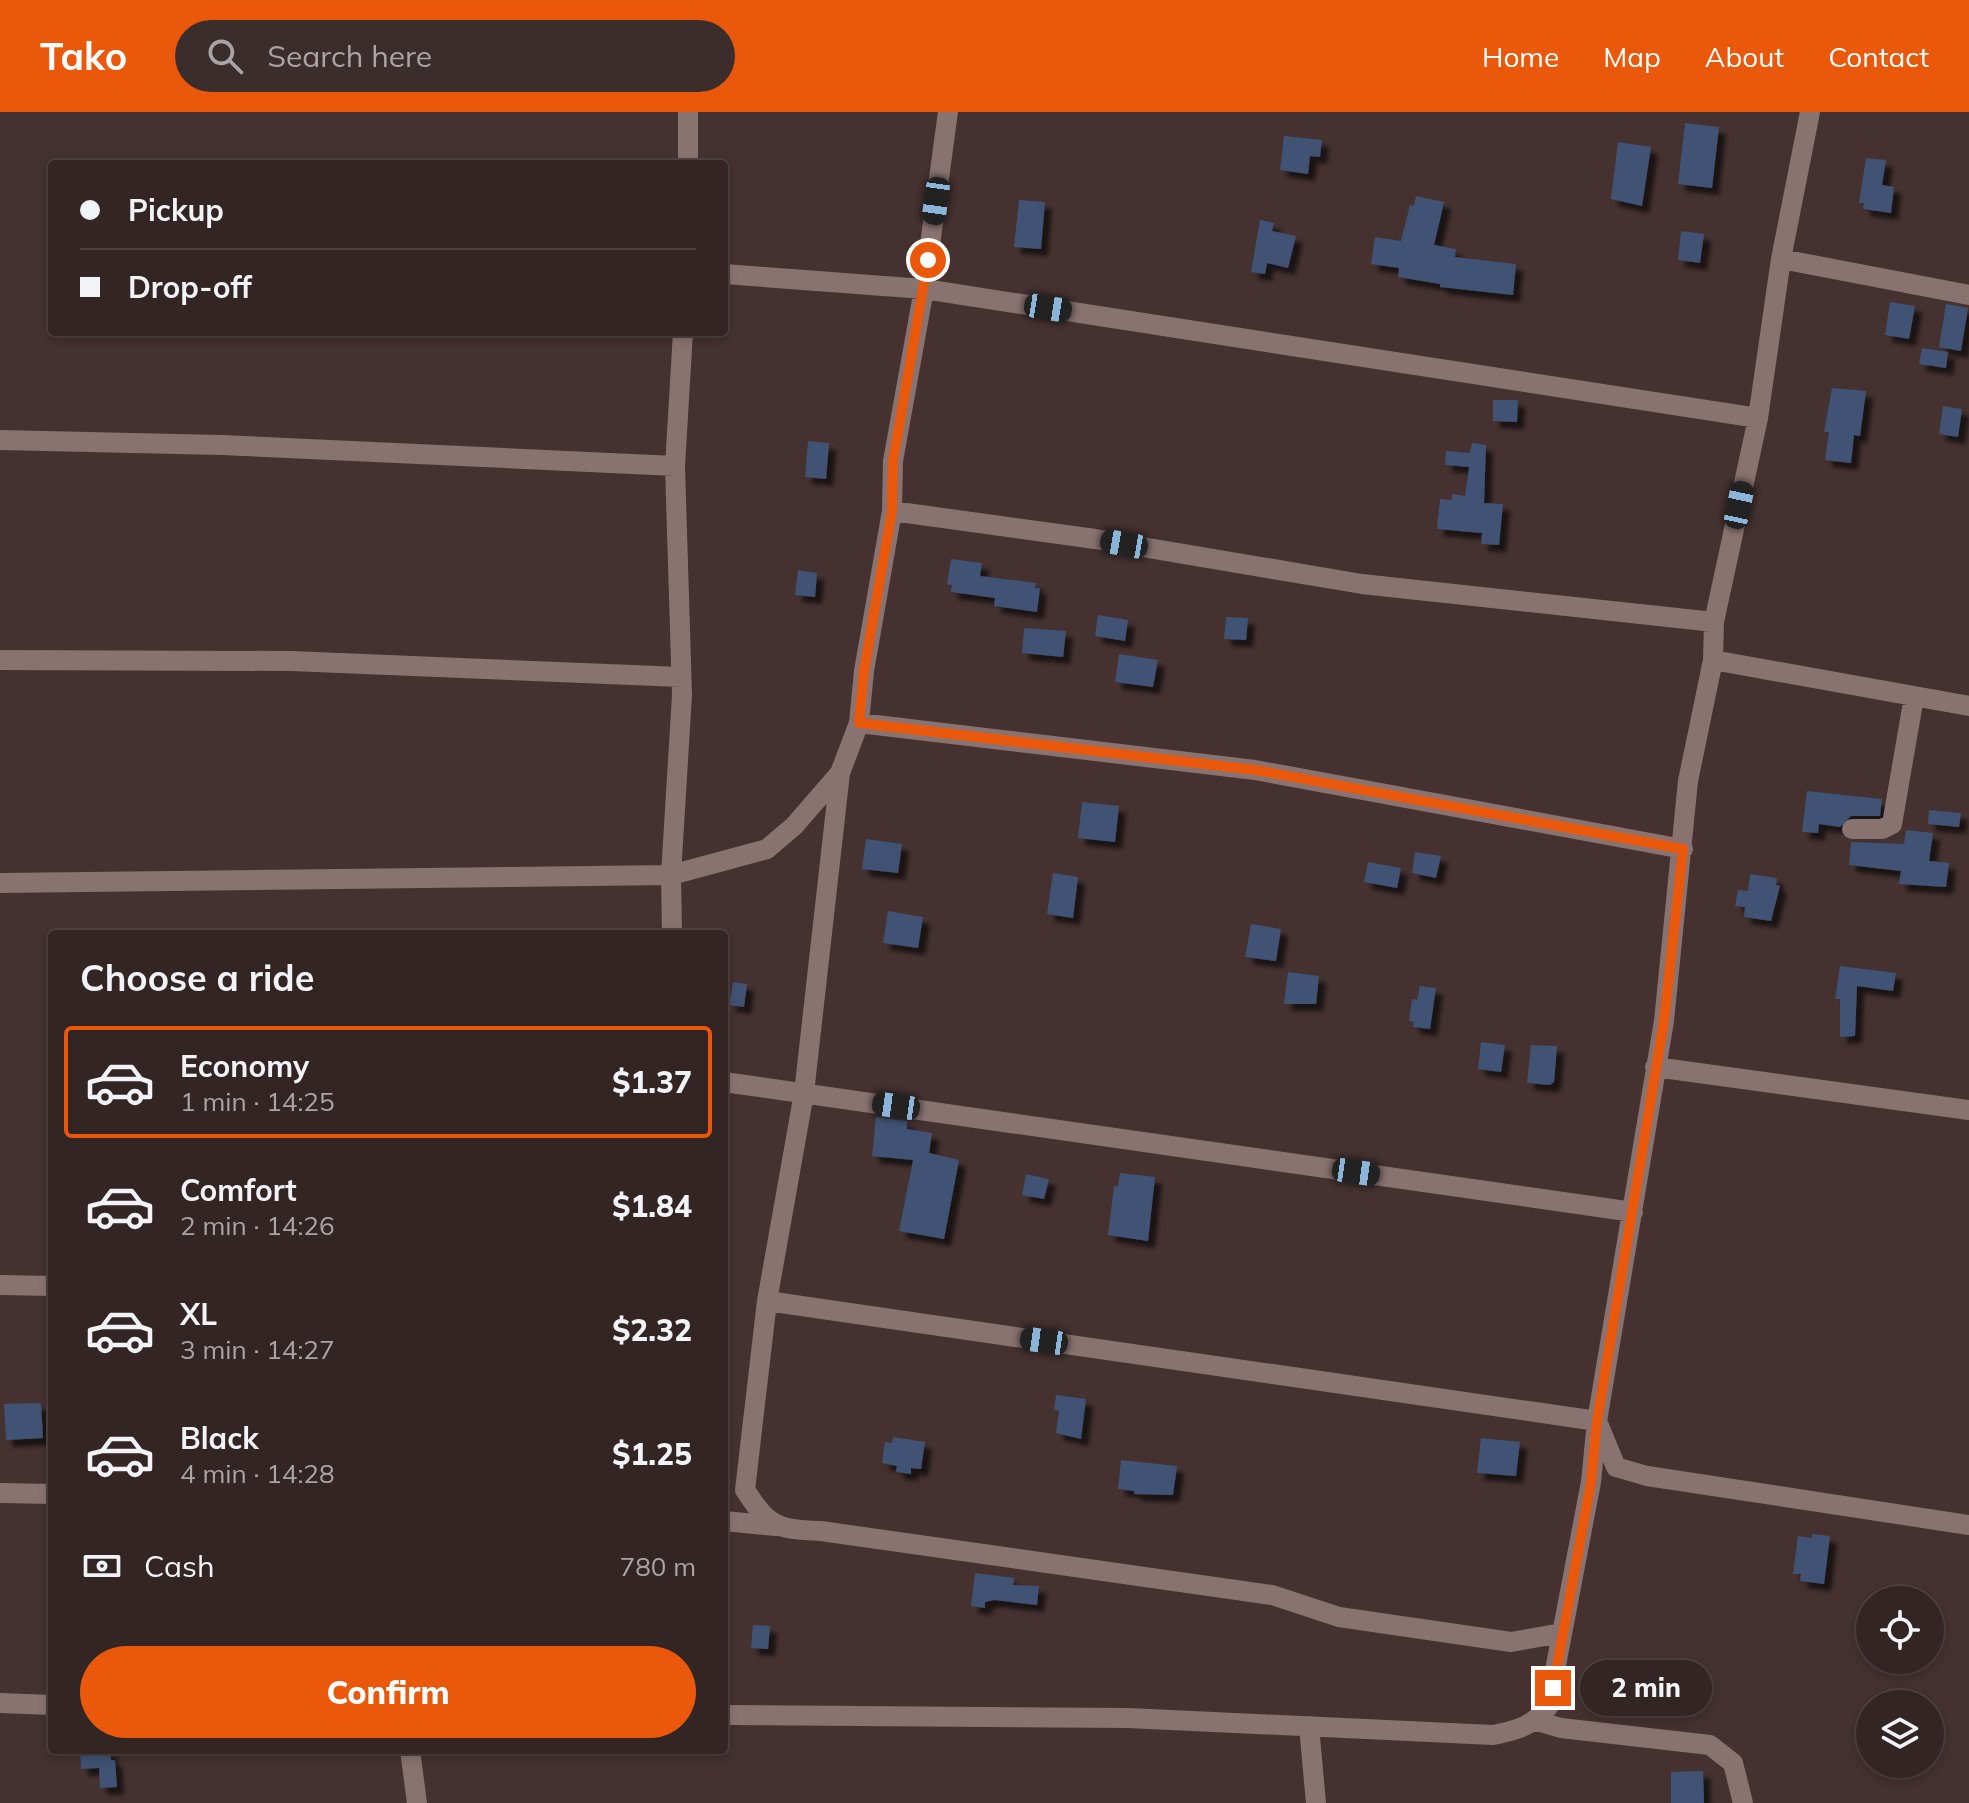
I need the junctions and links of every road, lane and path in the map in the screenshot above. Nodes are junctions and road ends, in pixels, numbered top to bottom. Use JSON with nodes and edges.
{"nodes":[{"id":1,"x":688,"y":112,"type":"edge"},
{"id":2,"x":948,"y":112,"type":"edge"},
{"id":3,"x":1810,"y":112,"type":"edge"},
{"id":4,"x":688,"y":160,"type":"edge"},
{"id":5,"x":1781,"y":259,"type":"junction"},
{"id":6,"x":728,"y":274,"type":"edge"},
{"id":7,"x":924,"y":289,"type":"junction"},
{"id":8,"x":1969,"y":295,"type":"edge"},
{"id":9,"x":683,"y":336,"type":"edge"},
{"id":10,"x":1758,"y":418,"type":"junction"},
{"id":11,"x":0,"y":440,"type":"edge"},
{"id":12,"x":675,"y":466,"type":"junction"},
{"id":13,"x":892,"y":511,"type":"junction"},
{"id":14,"x":1714,"y":622,"type":"junction"},
{"id":15,"x":0,"y":660,"type":"edge"},
{"id":16,"x":1713,"y":660,"type":"junction"},
{"id":17,"x":681,"y":677,"type":"junction"},
{"id":18,"x":1914,"y":697,"type":"junction"},
{"id":19,"x":1969,"y":706,"type":"edge"},
{"id":20,"x":859,"y":723,"type":"junction"},
{"id":21,"x":840,"y":773,"type":"junction"},
{"id":22,"x":1852,"y":829,"type":"dead end"},
{"id":23,"x":1683,"y":849,"type":"junction"},
{"id":24,"x":671,"y":875,"type":"junction"},
{"id":25,"x":0,"y":883,"type":"edge"},
{"id":26,"x":672,"y":930,"type":"edge"},
{"id":27,"x":1655,"y":1067,"type":"junction"},
{"id":28,"x":728,"y":1083,"type":"edge"},
{"id":29,"x":804,"y":1093,"type":"junction"},
{"id":30,"x":1969,"y":1110,"type":"edge"},
{"id":31,"x":1633,"y":1212,"type":"junction"},
{"id":32,"x":0,"y":1285,"type":"edge"},
{"id":33,"x":48,"y":1286,"type":"edge"},
{"id":34,"x":767,"y":1301,"type":"junction"},
{"id":35,"x":1597,"y":1421,"type":"junction"},
{"id":36,"x":0,"y":1493,"type":"edge"},
{"id":37,"x":48,"y":1494,"type":"edge"},
{"id":38,"x":728,"y":1521,"type":"edge"},
{"id":39,"x":1969,"y":1525,"type":"edge"},
{"id":40,"x":775,"y":1526,"type":"junction"},
{"id":41,"x":1562,"y":1633,"type":"junction"},
{"id":42,"x":0,"y":1703,"type":"edge"},
{"id":43,"x":48,"y":1705,"type":"edge"},
{"id":44,"x":728,"y":1715,"type":"edge"},
{"id":45,"x":1537,"y":1721,"type":"junction"},
{"id":46,"x":1309,"y":1726,"type":"junction"},
{"id":47,"x":411,"y":1754,"type":"edge"},
{"id":48,"x":417,"y":1803,"type":"edge"},
{"id":49,"x":1316,"y":1803,"type":"edge"},
{"id":50,"x":1743,"y":1803,"type":"edge"}],
"edges":[{"from":1,"to":4,"type":"street"},
{"from":2,"to":7,"type":"street"},
{"from":3,"to":5,"type":"street"},
{"from":5,"to":8,"type":"street"},
{"from":5,"to":10,"type":"street"},
{"from":6,"to":7,"type":"street"},
{"from":7,"to":10,"type":"street"},
{"from":7,"to":13,"type":"street"},
{"from":9,"to":12,"type":"street"},
{"from":10,"to":14,"type":"street"},
{"from":11,"to":12,"type":"street"},
{"from":12,"to":17,"type":"street"},
{"from":13,"to":14,"type":"street"},
{"from":13,"to":20,"type":"street"},
{"from":14,"to":16,"type":"street"},
{"from":15,"to":17,"type":"street"},
{"from":16,"to":18,"type":"street"},
{"from":16,"to":23,"type":"street"},
{"from":17,"to":24,"type":"street"},
{"from":18,"to":19,"type":"street"},
{"from":18,"to":22,"type":"street"},
{"from":20,"to":21,"type":"street"},
{"from":20,"to":23,"type":"street"},
{"from":21,"to":24,"type":"street"},
{"from":21,"to":29,"type":"street"},
{"from":23,"to":27,"type":"street"},
{"from":24,"to":25,"type":"street"},
{"from":24,"to":26,"type":"street"},
{"from":27,"to":30,"type":"street"},
{"from":27,"to":31,"type":"street"},
{"from":28,"to":29,"type":"street"},
{"from":29,"to":31,"type":"street"},
{"from":29,"to":34,"type":"street"},
{"from":31,"to":35,"type":"street"},
{"from":32,"to":33,"type":"street"},
{"from":34,"to":35,"type":"street"},
{"from":34,"to":40,"type":"street"},
{"from":35,"to":39,"type":"street"},
{"from":35,"to":41,"type":"street"},
{"from":36,"to":37,"type":"street"},
{"from":38,"to":40,"type":"street"},
{"from":40,"to":41,"type":"street"},
{"from":41,"to":45,"type":"street"},
{"from":42,"to":43,"type":"street"},
{"from":44,"to":46,"type":"street"},
{"from":45,"to":46,"type":"street"},
{"from":45,"to":50,"type":"street"},
{"from":46,"to":49,"type":"street"},
{"from":47,"to":48,"type":"street"}]}
